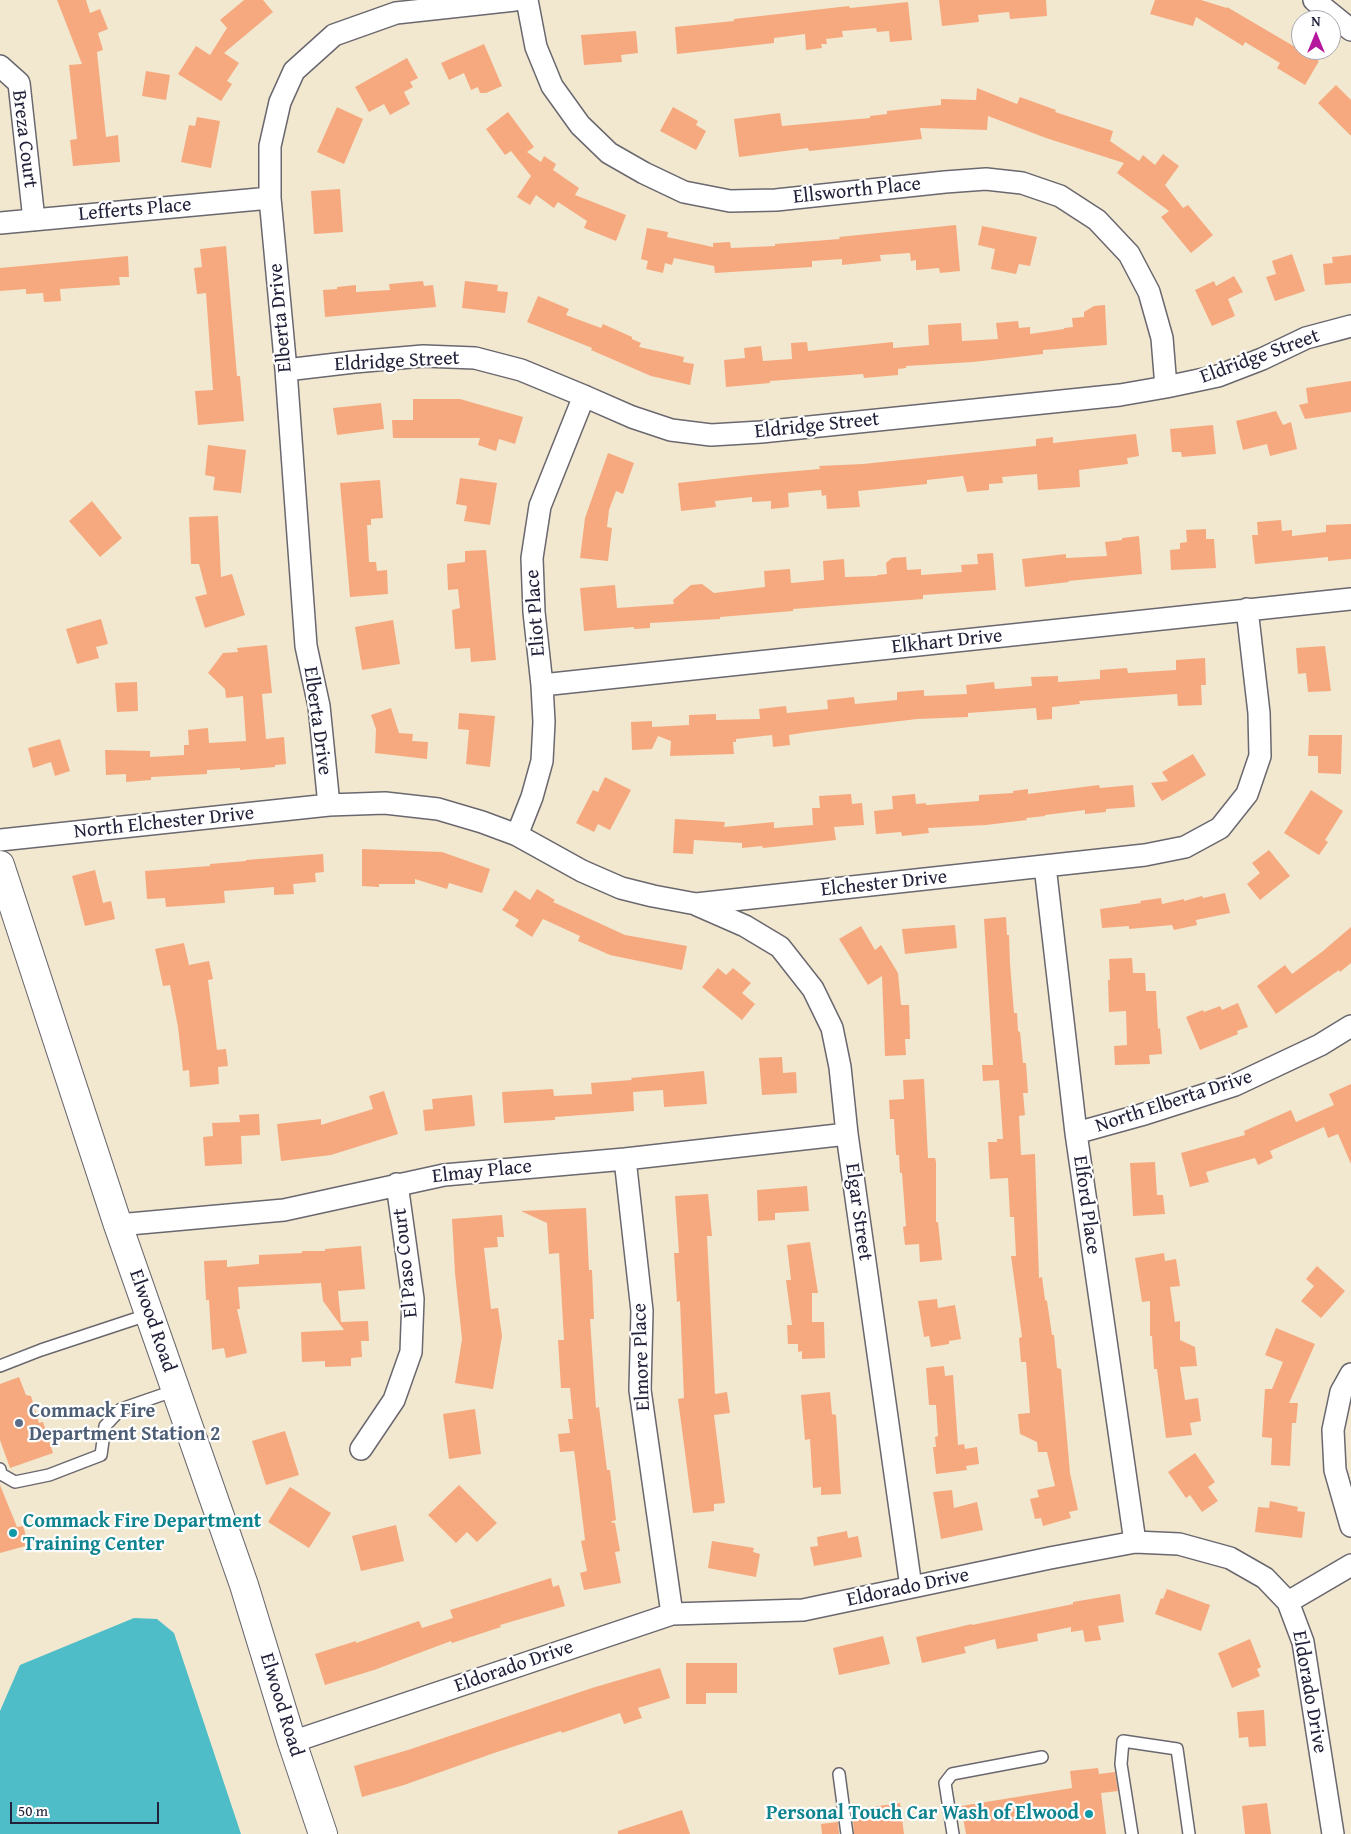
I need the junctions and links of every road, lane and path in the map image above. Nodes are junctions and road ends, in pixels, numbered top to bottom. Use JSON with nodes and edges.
{"nodes":[{"id":1,"x":515,"y":0,"type":"edge"},
{"id":2,"x":527,"y":0,"type":"edge"},
{"id":3,"x":1314,"y":0,"type":"edge"},
{"id":4,"x":1351,"y":30,"type":"edge"},
{"id":5,"x":0,"y":66,"type":"edge"},
{"id":6,"x":270,"y":198,"type":"junction"},
{"id":7,"x":34,"y":220,"type":"junction"},
{"id":8,"x":0,"y":223,"type":"edge"},
{"id":9,"x":1351,"y":326,"type":"edge"},
{"id":10,"x":286,"y":370,"type":"junction"},
{"id":11,"x":1166,"y":387,"type":"junction"},
{"id":12,"x":584,"y":396,"type":"junction"},
{"id":13,"x":1351,"y":599,"type":"edge"},
{"id":14,"x":1247,"y":609,"type":"junction"},
{"id":15,"x":542,"y":685,"type":"junction"},
{"id":16,"x":329,"y":806,"type":"junction"},
{"id":17,"x":517,"y":835,"type":"junction"},
{"id":18,"x":0,"y":840,"type":"edge"},
{"id":19,"x":0,"y":865,"type":"edge"},
{"id":20,"x":1045,"y":866,"type":"junction"},
{"id":21,"x":696,"y":904,"type":"junction"},
{"id":22,"x":1351,"y":1026,"type":"edge"},
{"id":23,"x":1076,"y":1133,"type":"junction"},
{"id":24,"x":847,"y":1134,"type":"junction"},
{"id":25,"x":625,"y":1159,"type":"junction"},
{"id":26,"x":398,"y":1184,"type":"junction"},
{"id":27,"x":118,"y":1225,"type":"junction"},
{"id":28,"x":150,"y":1314,"type":"junction"},
{"id":29,"x":0,"y":1366,"type":"edge"},
{"id":30,"x":1351,"y":1374,"type":"edge"},
{"id":31,"x":176,"y":1390,"type":"junction"},
{"id":32,"x":362,"y":1449,"type":"dead end"},
{"id":33,"x":0,"y":1470,"type":"edge"},
{"id":34,"x":1351,"y":1526,"type":"edge"},
{"id":35,"x":1135,"y":1542,"type":"junction"},
{"id":36,"x":1351,"y":1565,"type":"edge"},
{"id":37,"x":911,"y":1587,"type":"junction"},
{"id":38,"x":1288,"y":1602,"type":"junction"},
{"id":39,"x":672,"y":1614,"type":"junction"},
{"id":40,"x":292,"y":1742,"type":"junction"},
{"id":41,"x":1042,"y":1757,"type":"dead end"},
{"id":42,"x":839,"y":1774,"type":"dead end"},
{"id":43,"x":323,"y":1834,"type":"edge"},
{"id":44,"x":846,"y":1834,"type":"edge"},
{"id":45,"x":953,"y":1834,"type":"edge"},
{"id":46,"x":1132,"y":1834,"type":"edge"},
{"id":47,"x":1189,"y":1834,"type":"edge"},
{"id":48,"x":1333,"y":1834,"type":"edge"}],
"edges":[{"from":1,"to":6,"type":"street","name":"Elberta Drive"},
{"from":2,"to":11,"type":"street","name":"Ellsworth Place"},
{"from":3,"to":4,"type":"street"},
{"from":5,"to":7,"type":"street","name":"Breza Court"},
{"from":6,"to":7,"type":"street","name":"Lefferts Place"},
{"from":6,"to":10,"type":"street","name":"Elberta Drive"},
{"from":7,"to":8,"type":"street","name":"Lefferts Place"},
{"from":9,"to":11,"type":"street","name":"Eldridge Street"},
{"from":10,"to":12,"type":"street","name":"Eldridge Street"},
{"from":10,"to":16,"type":"street","name":"Elberta Drive"},
{"from":11,"to":12,"type":"street","name":"Eldridge Street"},
{"from":12,"to":15,"type":"street","name":"Eliot Place"},
{"from":13,"to":14,"type":"street","name":"Elkhart Drive"},
{"from":14,"to":15,"type":"street","name":"Elkhart Drive"},
{"from":14,"to":20,"type":"street","name":"Elchester Drive"},
{"from":15,"to":17,"type":"street","name":"Eliot Place"},
{"from":16,"to":17,"type":"street","name":"Elchester Drive"},
{"from":16,"to":18,"type":"street","name":"North Elchester Drive"},
{"from":17,"to":21,"type":"street","name":"Elchester Drive"},
{"from":19,"to":27,"type":"main road","name":"Elwood Road"},
{"from":20,"to":21,"type":"street","name":"Elchester Drive"},
{"from":20,"to":23,"type":"street","name":"Elford Place"},
{"from":21,"to":24,"type":"street","name":"Elgar Street"},
{"from":22,"to":23,"type":"street","name":"North Elberta Drive"},
{"from":23,"to":35,"type":"street","name":"Elford Place"},
{"from":24,"to":25,"type":"street","name":"Elmay Place"},
{"from":24,"to":37,"type":"street","name":"Elgar Street"},
{"from":25,"to":26,"type":"street","name":"Elmay Place"},
{"from":25,"to":39,"type":"street","name":"Elmore Place"},
{"from":26,"to":27,"type":"street","name":"Elmay Place"},
{"from":26,"to":32,"type":"street","name":"El Paso Court"},
{"from":27,"to":28,"type":"main road","name":"Elwood Road"},
{"from":28,"to":29,"type":"lane"},
{"from":28,"to":31,"type":"main road","name":"Elwood Road"},
{"from":30,"to":34,"type":"street"},
{"from":31,"to":33,"type":"lane"},
{"from":31,"to":40,"type":"main road","name":"Elwood Road"},
{"from":35,"to":37,"type":"street","name":"Eldorado Drive"},
{"from":35,"to":38,"type":"street","name":"Eldorado Drive"},
{"from":36,"to":38,"type":"street"},
{"from":37,"to":39,"type":"street","name":"Eldorado Drive"},
{"from":38,"to":48,"type":"street","name":"Eldorado Drive"},
{"from":39,"to":40,"type":"street","name":"Eldorado Drive"},
{"from":40,"to":43,"type":"main road","name":"Elwood Road"},
{"from":41,"to":45,"type":"lane"},
{"from":42,"to":44,"type":"lane"},
{"from":46,"to":47,"type":"lane"}]}
